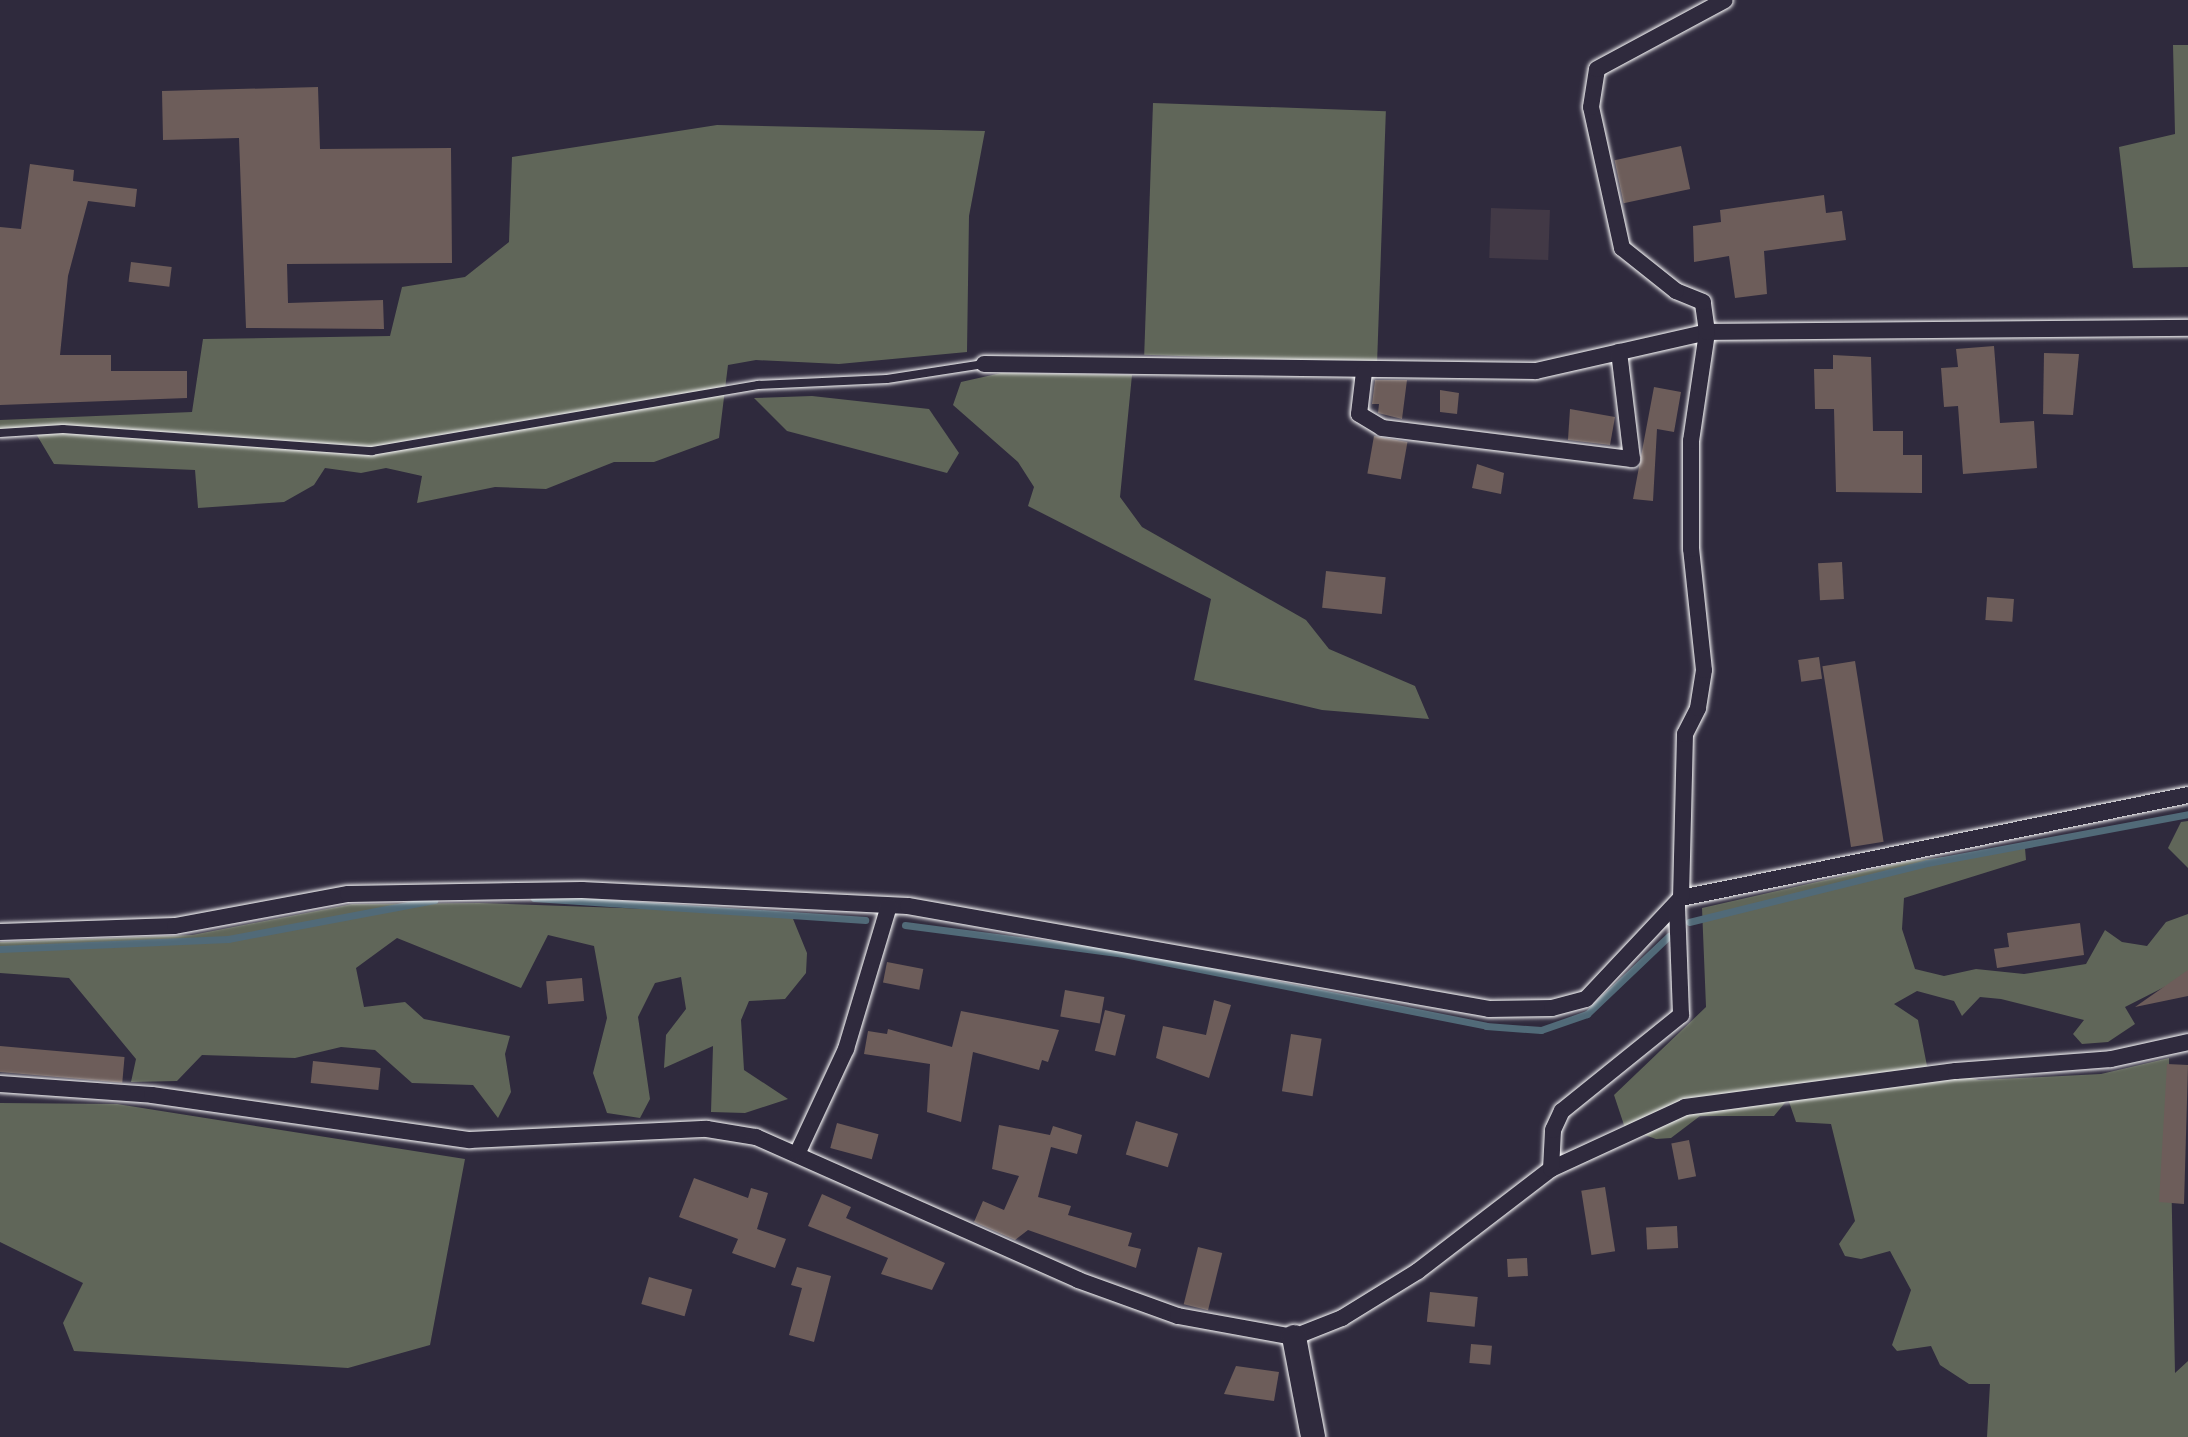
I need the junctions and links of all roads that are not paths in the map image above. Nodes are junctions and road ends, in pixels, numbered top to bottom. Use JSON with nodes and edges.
{"nodes":[{"id":1,"x":1725,"y":0,"type":"edge"},
{"id":2,"x":2188,"y":328,"type":"edge"},
{"id":3,"x":1707,"y":332,"type":"junction"},
{"id":4,"x":1619,"y":352,"type":"junction"},
{"id":5,"x":984,"y":364,"type":"joint"},
{"id":6,"x":1364,"y":372,"type":"junction"},
{"id":7,"x":0,"y":433,"type":"edge"},
{"id":8,"x":2188,"y":795,"type":"edge"},
{"id":9,"x":1679,"y":902,"type":"junction"},
{"id":10,"x":889,"y":906,"type":"junction"},
{"id":11,"x":0,"y":932,"type":"edge"},
{"id":12,"x":2188,"y":1042,"type":"edge"},
{"id":13,"x":0,"y":1084,"type":"edge"},
{"id":14,"x":798,"y":1152,"type":"junction"},
{"id":15,"x":1551,"y":1169,"type":"junction"},
{"id":16,"x":1294,"y":1337,"type":"junction"},
{"id":17,"x":1313,"y":1437,"type":"edge"}],
"edges":[{"from":1,"to":3,"type":"street"},
{"from":2,"to":3,"type":"street"},
{"from":3,"to":4,"type":"street"},
{"from":3,"to":9,"type":"street"},
{"from":4,"to":6,"type":"street"},
{"from":4,"to":6,"type":"street"},
{"from":5,"to":6,"type":"street"},
{"from":5,"to":7,"type":"lane"},
{"from":8,"to":9,"type":"street"},
{"from":9,"to":10,"type":"street"},
{"from":9,"to":15,"type":"street"},
{"from":10,"to":11,"type":"street"},
{"from":10,"to":14,"type":"street"},
{"from":12,"to":15,"type":"street"},
{"from":13,"to":14,"type":"street"},
{"from":14,"to":16,"type":"street"},
{"from":15,"to":16,"type":"street"},
{"from":16,"to":17,"type":"street"}]}
